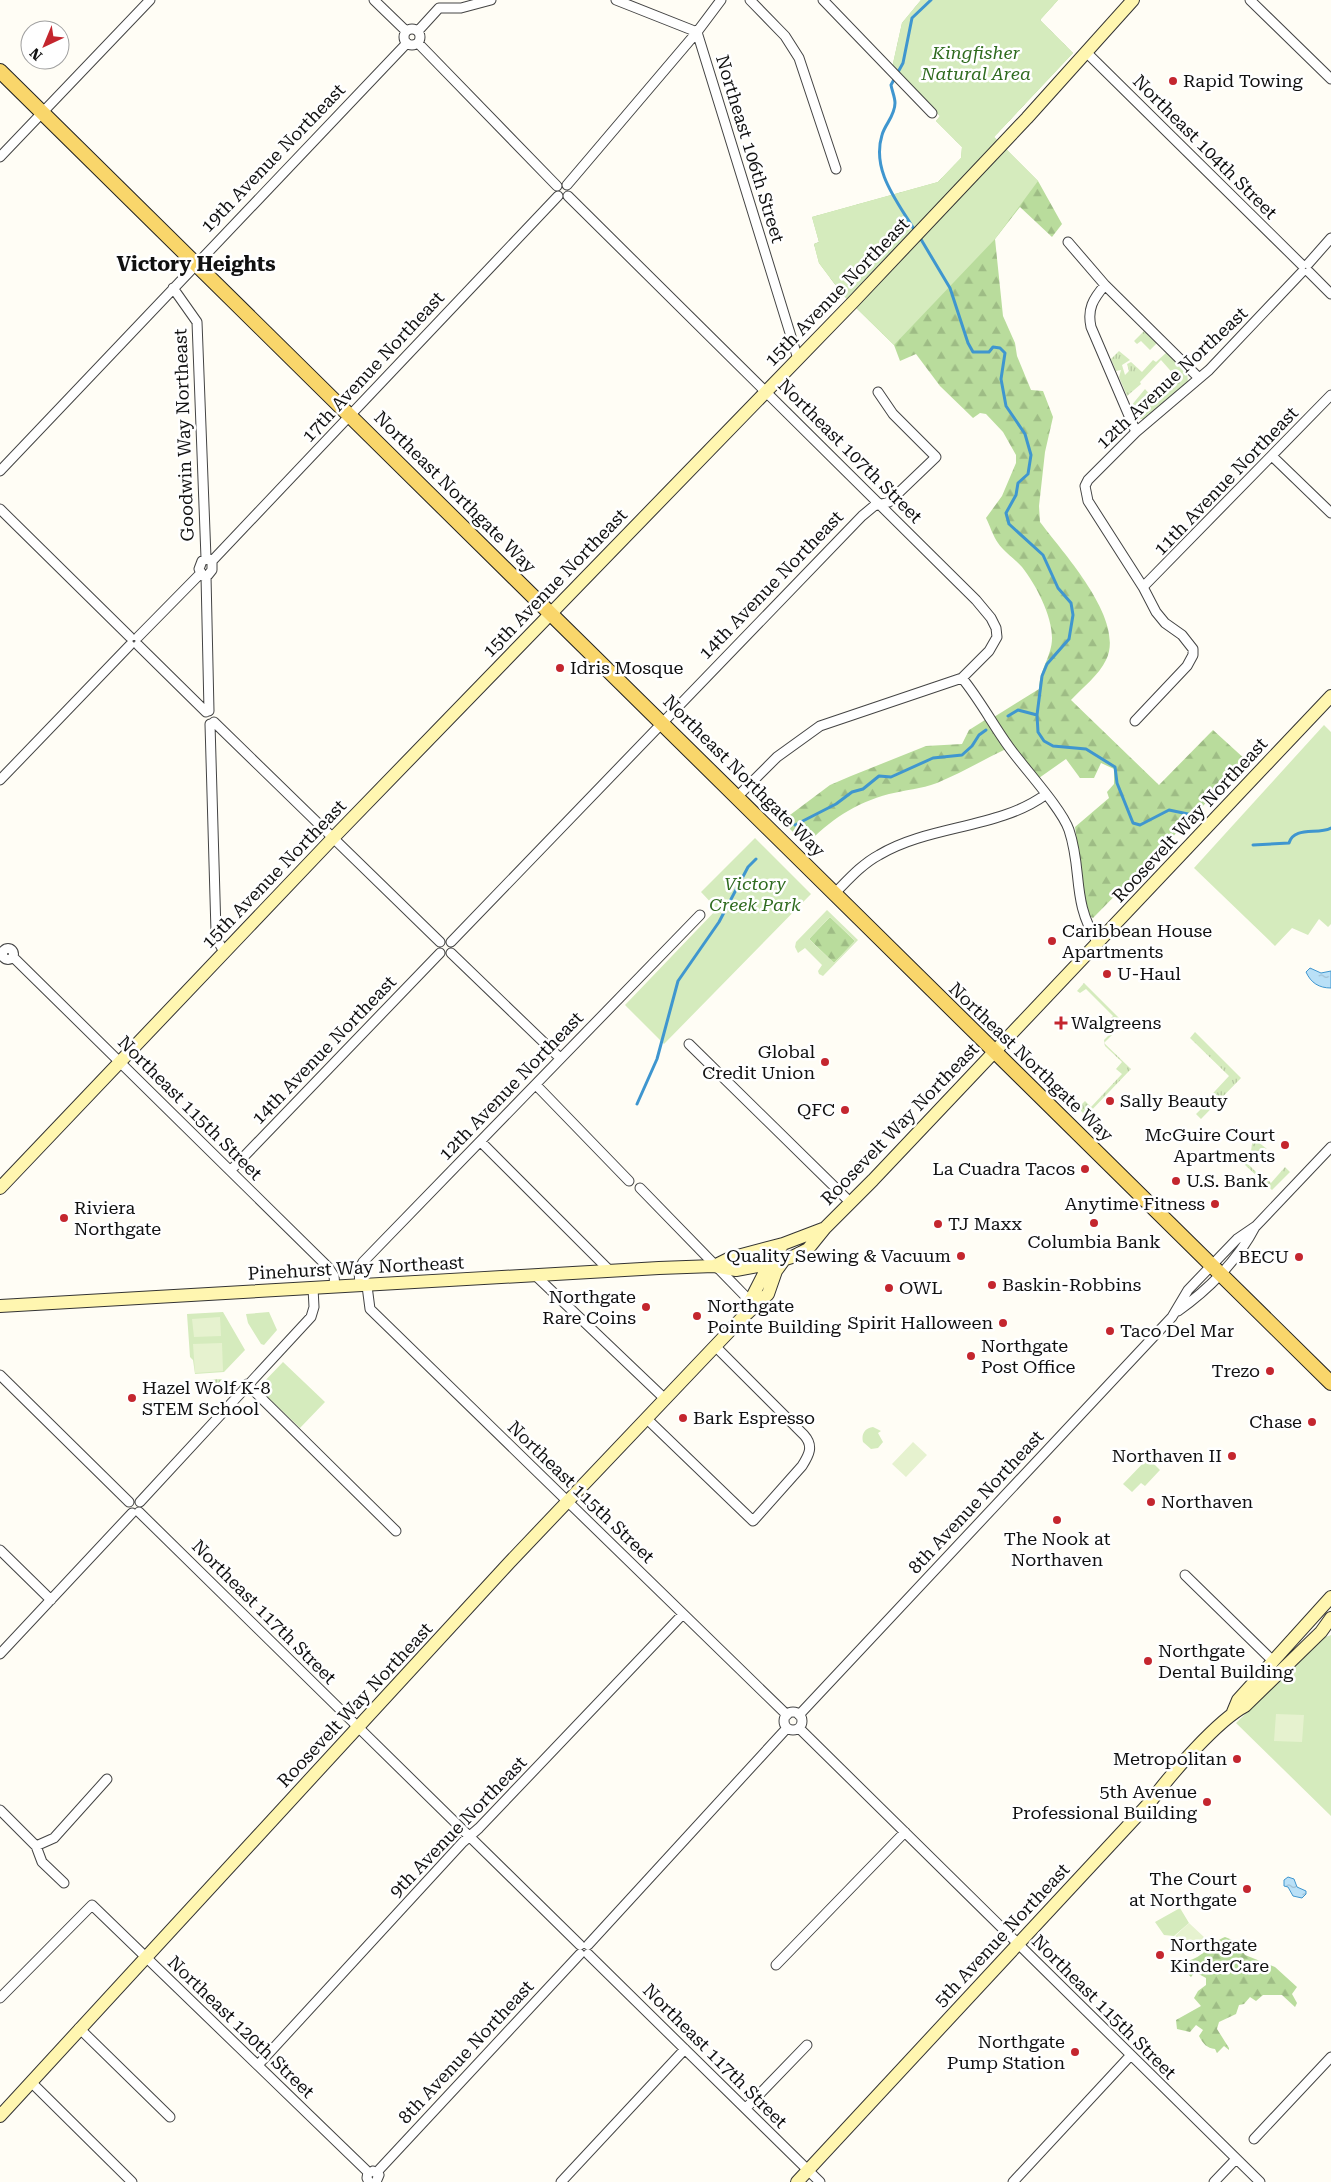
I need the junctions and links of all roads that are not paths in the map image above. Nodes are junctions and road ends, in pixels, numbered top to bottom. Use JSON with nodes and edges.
{"nodes":[{"id":1,"x":150,"y":0,"type":"edge"},
{"id":2,"x":374,"y":0,"type":"edge"},
{"id":3,"x":491,"y":0,"type":"edge"},
{"id":4,"x":616,"y":0,"type":"edge"},
{"id":5,"x":721,"y":0,"type":"edge"},
{"id":6,"x":750,"y":0,"type":"edge"},
{"id":7,"x":823,"y":0,"type":"edge"},
{"id":8,"x":1133,"y":0,"type":"edge"},
{"id":9,"x":1250,"y":0,"type":"edge"},
{"id":10,"x":439,"y":4,"type":"edge"},
{"id":11,"x":406,"y":31,"type":"junction"},
{"id":12,"x":418,"y":31,"type":"junction"},
{"id":13,"x":697,"y":32,"type":"junction"},
{"id":14,"x":407,"y":43,"type":"junction"},
{"id":15,"x":418,"y":43,"type":"junction"},
{"id":16,"x":1086,"y":52,"type":"junction"},
{"id":17,"x":0,"y":71,"type":"edge"},
{"id":18,"x":1331,"y":79,"type":"edge"},
{"id":19,"x":43,"y":112,"type":"junction"},
{"id":20,"x":932,"y":113,"type":"dead end"},
{"id":21,"x":0,"y":157,"type":"edge"},
{"id":22,"x":836,"y":169,"type":"dead end"},
{"id":23,"x":567,"y":185,"type":"junction"},
{"id":24,"x":557,"y":186,"type":"junction"},
{"id":25,"x":558,"y":196,"type":"junction"},
{"id":26,"x":568,"y":196,"type":"junction"},
{"id":27,"x":1331,"y":238,"type":"edge"},
{"id":28,"x":1068,"y":242,"type":"dead end"},
{"id":29,"x":195,"y":264,"type":"junction"},
{"id":30,"x":1305,"y":268,"type":"junction"},
{"id":31,"x":1105,"y":285,"type":"junction"},
{"id":32,"x":173,"y":288,"type":"junction"},
{"id":33,"x":1331,"y":294,"type":"edge"},
{"id":34,"x":798,"y":359,"type":"junction"},
{"id":35,"x":1199,"y":378,"type":"junction"},
{"id":36,"x":766,"y":391,"type":"junction"},
{"id":37,"x":878,"y":392,"type":"dead end"},
{"id":38,"x":1331,"y":395,"type":"edge"},
{"id":39,"x":350,"y":415,"type":"junction"},
{"id":40,"x":1136,"y":432,"type":"junction"},
{"id":41,"x":1273,"y":457,"type":"junction"},
{"id":42,"x":0,"y":471,"type":"edge"},
{"id":43,"x":880,"y":504,"type":"junction"},
{"id":44,"x":0,"y":509,"type":"edge"},
{"id":45,"x":1331,"y":513,"type":"edge"},
{"id":46,"x":209,"y":559,"type":"junction"},
{"id":47,"x":203,"y":575,"type":"junction"},
{"id":48,"x":1143,"y":588,"type":"junction"},
{"id":49,"x":550,"y":613,"type":"junction"},
{"id":50,"x":134,"y":641,"type":"junction"},
{"id":51,"x":962,"y":678,"type":"junction"},
{"id":52,"x":1331,"y":696,"type":"edge"},
{"id":53,"x":208,"y":712,"type":"junction"},
{"id":54,"x":1135,"y":721,"type":"dead end"},
{"id":55,"x":662,"y":722,"type":"junction"},
{"id":56,"x":212,"y":723,"type":"junction"},
{"id":57,"x":0,"y":780,"type":"edge"},
{"id":58,"x":1045,"y":795,"type":"junction"},
{"id":59,"x":738,"y":796,"type":"junction"},
{"id":60,"x":334,"y":837,"type":"junction"},
{"id":61,"x":835,"y":893,"type":"junction"},
{"id":62,"x":700,"y":915,"type":"dead end"},
{"id":63,"x":440,"y":942,"type":"junction"},
{"id":64,"x":452,"y":942,"type":"junction"},
{"id":65,"x":1098,"y":943,"type":"junction"},
{"id":66,"x":3,"y":946,"type":"edge"},
{"id":67,"x":224,"y":952,"type":"junction"},
{"id":68,"x":440,"y":953,"type":"junction"},
{"id":69,"x":451,"y":953,"type":"junction"},
{"id":70,"x":6,"y":960,"type":"edge"},
{"id":71,"x":689,"y":1044,"type":"dead end"},
{"id":72,"x":994,"y":1052,"type":"junction"},
{"id":73,"x":560,"y":1058,"type":"junction"},
{"id":74,"x":119,"y":1060,"type":"junction"},
{"id":75,"x":536,"y":1085,"type":"junction"},
{"id":76,"x":481,"y":1142,"type":"junction"},
{"id":77,"x":1331,"y":1147,"type":"edge"},
{"id":78,"x":231,"y":1170,"type":"junction"},
{"id":79,"x":629,"y":1181,"type":"dead end"},
{"id":80,"x":0,"y":1188,"type":"edge"},
{"id":81,"x":640,"y":1188,"type":"dead end"},
{"id":82,"x":851,"y":1203,"type":"junction"},
{"id":83,"x":824,"y":1228,"type":"junction"},
{"id":84,"x":783,"y":1244,"type":"junction"},
{"id":85,"x":784,"y":1260,"type":"junction"},
{"id":86,"x":769,"y":1264,"type":"junction"},
{"id":87,"x":714,"y":1266,"type":"junction"},
{"id":88,"x":1216,"y":1270,"type":"junction"},
{"id":89,"x":610,"y":1271,"type":"junction"},
{"id":90,"x":536,"y":1276,"type":"junction"},
{"id":91,"x":363,"y":1286,"type":"junction"},
{"id":92,"x":335,"y":1287,"type":"junction"},
{"id":93,"x":313,"y":1288,"type":"junction"},
{"id":94,"x":750,"y":1301,"type":"junction"},
{"id":95,"x":0,"y":1306,"type":"edge"},
{"id":96,"x":740,"y":1320,"type":"junction"},
{"id":97,"x":715,"y":1346,"type":"junction"},
{"id":98,"x":0,"y":1375,"type":"edge"},
{"id":99,"x":1331,"y":1383,"type":"edge"},
{"id":100,"x":247,"y":1384,"type":"junction"},
{"id":101,"x":664,"y":1399,"type":"junction"},
{"id":102,"x":646,"y":1418,"type":"junction"},
{"id":103,"x":568,"y":1501,"type":"junction"},
{"id":104,"x":129,"y":1502,"type":"junction"},
{"id":105,"x":140,"y":1502,"type":"junction"},
{"id":106,"x":135,"y":1513,"type":"junction"},
{"id":107,"x":396,"y":1531,"type":"dead end"},
{"id":108,"x":0,"y":1550,"type":"edge"},
{"id":109,"x":1185,"y":1575,"type":"dead end"},
{"id":110,"x":1331,"y":1597,"type":"edge"},
{"id":111,"x":51,"y":1600,"type":"junction"},
{"id":112,"x":1320,"y":1608,"type":"junction"},
{"id":113,"x":683,"y":1614,"type":"junction"},
{"id":114,"x":1331,"y":1618,"type":"edge"},
{"id":115,"x":0,"y":1654,"type":"edge"},
{"id":116,"x":1273,"y":1661,"type":"junction"},
{"id":117,"x":1233,"y":1712,"type":"junction"},
{"id":118,"x":787,"y":1715,"type":"junction"},
{"id":119,"x":799,"y":1715,"type":"junction"},
{"id":120,"x":358,"y":1728,"type":"junction"},
{"id":121,"x":787,"y":1728,"type":"junction"},
{"id":122,"x":799,"y":1728,"type":"junction"},
{"id":123,"x":107,"y":1779,"type":"dead end"},
{"id":124,"x":0,"y":1810,"type":"edge"},
{"id":125,"x":906,"y":1832,"type":"junction"},
{"id":126,"x":470,"y":1836,"type":"junction"},
{"id":127,"x":36,"y":1846,"type":"junction"},
{"id":128,"x":64,"y":1884,"type":"dead end"},
{"id":129,"x":1017,"y":1944,"type":"junction"},
{"id":130,"x":584,"y":1949,"type":"junction"},
{"id":131,"x":145,"y":1957,"type":"junction"},
{"id":132,"x":776,"y":1965,"type":"dead end"},
{"id":133,"x":0,"y":1998,"type":"edge"},
{"id":134,"x":79,"y":2028,"type":"junction"},
{"id":135,"x":807,"y":2045,"type":"dead end"},
{"id":136,"x":685,"y":2049,"type":"junction"},
{"id":137,"x":1130,"y":2056,"type":"junction"},
{"id":138,"x":1331,"y":2057,"type":"edge"},
{"id":139,"x":258,"y":2065,"type":"junction"},
{"id":140,"x":30,"y":2082,"type":"junction"},
{"id":141,"x":746,"y":2108,"type":"junction"},
{"id":142,"x":0,"y":2116,"type":"edge"},
{"id":143,"x":170,"y":2117,"type":"dead end"},
{"id":144,"x":1254,"y":2139,"type":"dead end"},
{"id":145,"x":1236,"y":2159,"type":"junction"},
{"id":146,"x":808,"y":2170,"type":"junction"},
{"id":147,"x":373,"y":2179,"type":"edge"},
{"id":148,"x":132,"y":2182,"type":"edge"},
{"id":149,"x":561,"y":2182,"type":"edge"},
{"id":150,"x":797,"y":2182,"type":"edge"},
{"id":151,"x":820,"y":2182,"type":"edge"},
{"id":152,"x":1013,"y":2182,"type":"edge"},
{"id":153,"x":1214,"y":2182,"type":"edge"},
{"id":154,"x":1260,"y":2182,"type":"edge"}],
"edges":[{"from":1,"to":19,"type":"street"},
{"from":2,"to":11,"type":"street"},
{"from":3,"to":10,"type":"street"},
{"from":4,"to":13,"type":"street"},
{"from":5,"to":13,"type":"street"},
{"from":6,"to":22,"type":"street"},
{"from":7,"to":20,"type":"street"},
{"from":8,"to":16,"type":"street","name":"15th Avenue Northeast"},
{"from":9,"to":18,"type":"street"},
{"from":10,"to":12,"type":"street"},
{"from":11,"to":12,"type":"street"},
{"from":11,"to":14,"type":"street"},
{"from":12,"to":15,"type":"street"},
{"from":13,"to":23,"type":"street"},
{"from":13,"to":34,"type":"street","name":"Northeast 106th Street"},
{"from":14,"to":15,"type":"street"},
{"from":14,"to":29,"type":"street","name":"19th Avenue Northeast"},
{"from":15,"to":24,"type":"street"},
{"from":16,"to":30,"type":"street","name":"Northeast 104th Street"},
{"from":16,"to":34,"type":"street","name":"15th Avenue Northeast"},
{"from":17,"to":19,"type":"main road","name":"Northeast Northgate Way"},
{"from":19,"to":21,"type":"street"},
{"from":19,"to":29,"type":"main road","name":"Northeast Northgate Way"},
{"from":23,"to":24,"type":"street"},
{"from":23,"to":26,"type":"street"},
{"from":24,"to":25,"type":"street"},
{"from":25,"to":26,"type":"street"},
{"from":25,"to":39,"type":"street","name":"17th Avenue Northeast"},
{"from":26,"to":36,"type":"street","name":"Northeast 107th Street"},
{"from":27,"to":30,"type":"street","name":"12th Avenue Northeast"},
{"from":28,"to":31,"type":"street"},
{"from":29,"to":32,"type":"street","name":"19th Avenue Northeast"},
{"from":29,"to":39,"type":"main road","name":"Northeast Northgate Way"},
{"from":30,"to":33,"type":"street","name":"Northeast 104th Street"},
{"from":30,"to":35,"type":"street","name":"12th Avenue Northeast"},
{"from":31,"to":35,"type":"street"},
{"from":31,"to":40,"type":"street"},
{"from":32,"to":42,"type":"street","name":"19th Avenue Northeast"},
{"from":32,"to":46,"type":"street","name":"Goodwin Way Northeast"},
{"from":34,"to":36,"type":"street","name":"15th Avenue Northeast"},
{"from":35,"to":40,"type":"street","name":"12th Avenue Northeast"},
{"from":36,"to":43,"type":"street","name":"Northeast 107th Street"},
{"from":36,"to":49,"type":"street","name":"15th Avenue Northeast"},
{"from":37,"to":43,"type":"street","name":"14th Avenue Northeast"},
{"from":38,"to":41,"type":"street","name":"11th Avenue Northeast"},
{"from":39,"to":46,"type":"street","name":"17th Avenue Northeast"},
{"from":39,"to":49,"type":"main road","name":"Northeast Northgate Way"},
{"from":40,"to":48,"type":"street","name":"12th Avenue Northeast"},
{"from":41,"to":45,"type":"street"},
{"from":41,"to":48,"type":"street","name":"11th Avenue Northeast"},
{"from":43,"to":51,"type":"street","name":"Northeast 107th Street"},
{"from":43,"to":55,"type":"street","name":"14th Avenue Northeast"},
{"from":44,"to":50,"type":"street"},
{"from":46,"to":47,"type":"street"},
{"from":47,"to":50,"type":"street"},
{"from":47,"to":53,"type":"street"},
{"from":48,"to":54,"type":"street"},
{"from":49,"to":55,"type":"main road","name":"Northeast Northgate Way"},
{"from":49,"to":60,"type":"street","name":"15th Avenue Northeast"},
{"from":50,"to":53,"type":"street"},
{"from":50,"to":57,"type":"street"},
{"from":51,"to":58,"type":"street"},
{"from":51,"to":59,"type":"street"},
{"from":52,"to":65,"type":"street","name":"Roosevelt Way Northeast"},
{"from":53,"to":56,"type":"street"},
{"from":55,"to":59,"type":"main road","name":"Northeast Northgate Way"},
{"from":55,"to":64,"type":"street","name":"14th Avenue Northeast"},
{"from":56,"to":60,"type":"street"},
{"from":56,"to":67,"type":"street"},
{"from":58,"to":61,"type":"street"},
{"from":58,"to":65,"type":"street"},
{"from":59,"to":61,"type":"main road","name":"Northeast Northgate Way"},
{"from":60,"to":63,"type":"street"},
{"from":60,"to":67,"type":"street","name":"15th Avenue Northeast"},
{"from":61,"to":72,"type":"main road","name":"Northeast Northgate Way"},
{"from":62,"to":73,"type":"street","name":"12th Avenue Northeast"},
{"from":63,"to":64,"type":"street"},
{"from":63,"to":68,"type":"street"},
{"from":64,"to":69,"type":"street"},
{"from":65,"to":72,"type":"street","name":"Roosevelt Way Northeast"},
{"from":66,"to":70,"type":"street"},
{"from":67,"to":74,"type":"street","name":"15th Avenue Northeast"},
{"from":68,"to":69,"type":"street"},
{"from":68,"to":78,"type":"street","name":"14th Avenue Northeast"},
{"from":69,"to":73,"type":"street"},
{"from":70,"to":74,"type":"street","name":"Northeast 115th Street"},
{"from":71,"to":82,"type":"street"},
{"from":72,"to":82,"type":"street","name":"Roosevelt Way Northeast"},
{"from":72,"to":88,"type":"main road","name":"Northeast Northgate Way"},
{"from":73,"to":75,"type":"street","name":"12th Avenue Northeast"},
{"from":74,"to":78,"type":"street","name":"Northeast 115th Street"},
{"from":74,"to":80,"type":"street","name":"15th Avenue Northeast"},
{"from":75,"to":76,"type":"street","name":"12th Avenue Northeast"},
{"from":75,"to":79,"type":"street"},
{"from":76,"to":89,"type":"street"},
{"from":76,"to":91,"type":"street","name":"12th Avenue Northeast"},
{"from":77,"to":88,"type":"street","name":"8th Avenue Northeast"},
{"from":78,"to":92,"type":"street","name":"Northeast 115th Street"},
{"from":81,"to":87,"type":"street"},
{"from":82,"to":83,"type":"street","name":"Roosevelt Way Northeast"},
{"from":83,"to":84,"type":"street","name":"Roosevelt Way Northeast"},
{"from":83,"to":85,"type":"street","name":"Roosevelt Way Northeast"},
{"from":84,"to":86,"type":"street","name":"Roosevelt Way Northeast"},
{"from":84,"to":87,"type":"street","name":"Pinehurst Way Northeast"},
{"from":85,"to":86,"type":"street","name":"Roosevelt Way Northeast"},
{"from":85,"to":96,"type":"street","name":"Roosevelt Way Northeast"},
{"from":86,"to":87,"type":"street","name":"Pinehurst Way Northeast"},
{"from":86,"to":94,"type":"street","name":"Roosevelt Way Northeast"},
{"from":87,"to":89,"type":"street","name":"Pinehurst Way Northeast"},
{"from":87,"to":94,"type":"street"},
{"from":88,"to":99,"type":"main road","name":"Northeast Northgate Way"},
{"from":88,"to":119,"type":"street","name":"8th Avenue Northeast"},
{"from":89,"to":90,"type":"street","name":"Pinehurst Way Northeast"},
{"from":90,"to":91,"type":"street","name":"Pinehurst Way Northeast"},
{"from":90,"to":101,"type":"street"},
{"from":91,"to":92,"type":"street","name":"Pinehurst Way Northeast"},
{"from":91,"to":103,"type":"street","name":"Northeast 115th Street"},
{"from":92,"to":93,"type":"street","name":"Pinehurst Way Northeast"},
{"from":93,"to":95,"type":"street","name":"Pinehurst Way Northeast"},
{"from":93,"to":100,"type":"street"},
{"from":94,"to":96,"type":"street","name":"Roosevelt Way Northeast"},
{"from":96,"to":97,"type":"street","name":"Roosevelt Way Northeast"},
{"from":97,"to":101,"type":"street","name":"Roosevelt Way Northeast"},
{"from":97,"to":102,"type":"street"},
{"from":98,"to":104,"type":"street"},
{"from":100,"to":105,"type":"street"},
{"from":100,"to":107,"type":"street"},
{"from":101,"to":102,"type":"street","name":"Roosevelt Way Northeast"},
{"from":102,"to":103,"type":"street","name":"Roosevelt Way Northeast"},
{"from":103,"to":113,"type":"street","name":"Northeast 115th Street"},
{"from":103,"to":120,"type":"street","name":"Roosevelt Way Northeast"},
{"from":104,"to":105,"type":"street"},
{"from":104,"to":106,"type":"street"},
{"from":105,"to":106,"type":"street"},
{"from":106,"to":111,"type":"street"},
{"from":106,"to":120,"type":"street","name":"Northeast 117th Street"},
{"from":108,"to":111,"type":"street"},
{"from":109,"to":116,"type":"street"},
{"from":110,"to":112,"type":"street","name":"5th Avenue Northeast"},
{"from":111,"to":115,"type":"street"},
{"from":112,"to":114,"type":"street"},
{"from":112,"to":116,"type":"street","name":"5th Avenue Northeast"},
{"from":113,"to":118,"type":"street","name":"Northeast 115th Street"},
{"from":113,"to":126,"type":"street","name":"9th Avenue Northeast"},
{"from":114,"to":117,"type":"street","name":"5th Avenue Northeast"},
{"from":116,"to":117,"type":"street","name":"5th Avenue Northeast"},
{"from":117,"to":129,"type":"street","name":"5th Avenue Northeast"},
{"from":118,"to":119,"type":"street"},
{"from":118,"to":121,"type":"street"},
{"from":119,"to":122,"type":"street"},
{"from":120,"to":126,"type":"street","name":"Northeast 117th Street"},
{"from":120,"to":131,"type":"street","name":"Roosevelt Way Northeast"},
{"from":121,"to":122,"type":"street"},
{"from":121,"to":130,"type":"street","name":"8th Avenue Northeast"},
{"from":122,"to":125,"type":"street","name":"Northeast 115th Street"},
{"from":123,"to":127,"type":"street"},
{"from":124,"to":127,"type":"street"},
{"from":125,"to":129,"type":"street","name":"Northeast 115th Street"},
{"from":125,"to":132,"type":"street"},
{"from":126,"to":130,"type":"street","name":"Northeast 117th Street"},
{"from":126,"to":139,"type":"street","name":"9th Avenue Northeast"},
{"from":127,"to":128,"type":"street"},
{"from":129,"to":137,"type":"street","name":"Northeast 115th Street"},
{"from":129,"to":146,"type":"street","name":"5th Avenue Northeast"},
{"from":130,"to":136,"type":"street","name":"Northeast 117th Street"},
{"from":130,"to":147,"type":"street","name":"8th Avenue Northeast"},
{"from":131,"to":133,"type":"street","name":"Northeast 120th Street"},
{"from":131,"to":134,"type":"street","name":"Roosevelt Way Northeast"},
{"from":131,"to":139,"type":"street","name":"Northeast 120th Street"},
{"from":134,"to":140,"type":"street","name":"Roosevelt Way Northeast"},
{"from":134,"to":143,"type":"street"},
{"from":135,"to":141,"type":"street"},
{"from":136,"to":141,"type":"street","name":"Northeast 117th Street"},
{"from":136,"to":149,"type":"street"},
{"from":137,"to":145,"type":"street","name":"Northeast 115th Street"},
{"from":137,"to":152,"type":"street"},
{"from":138,"to":144,"type":"street"},
{"from":139,"to":147,"type":"street","name":"Northeast 120th Street"},
{"from":140,"to":142,"type":"street","name":"Roosevelt Way Northeast"},
{"from":140,"to":148,"type":"street"},
{"from":141,"to":146,"type":"street","name":"Northeast 117th Street"},
{"from":145,"to":153,"type":"street"},
{"from":145,"to":154,"type":"street","name":"Northeast 115th Street"},
{"from":146,"to":150,"type":"street","name":"5th Avenue Northeast"},
{"from":146,"to":151,"type":"street","name":"Northeast 117th Street"}]}
